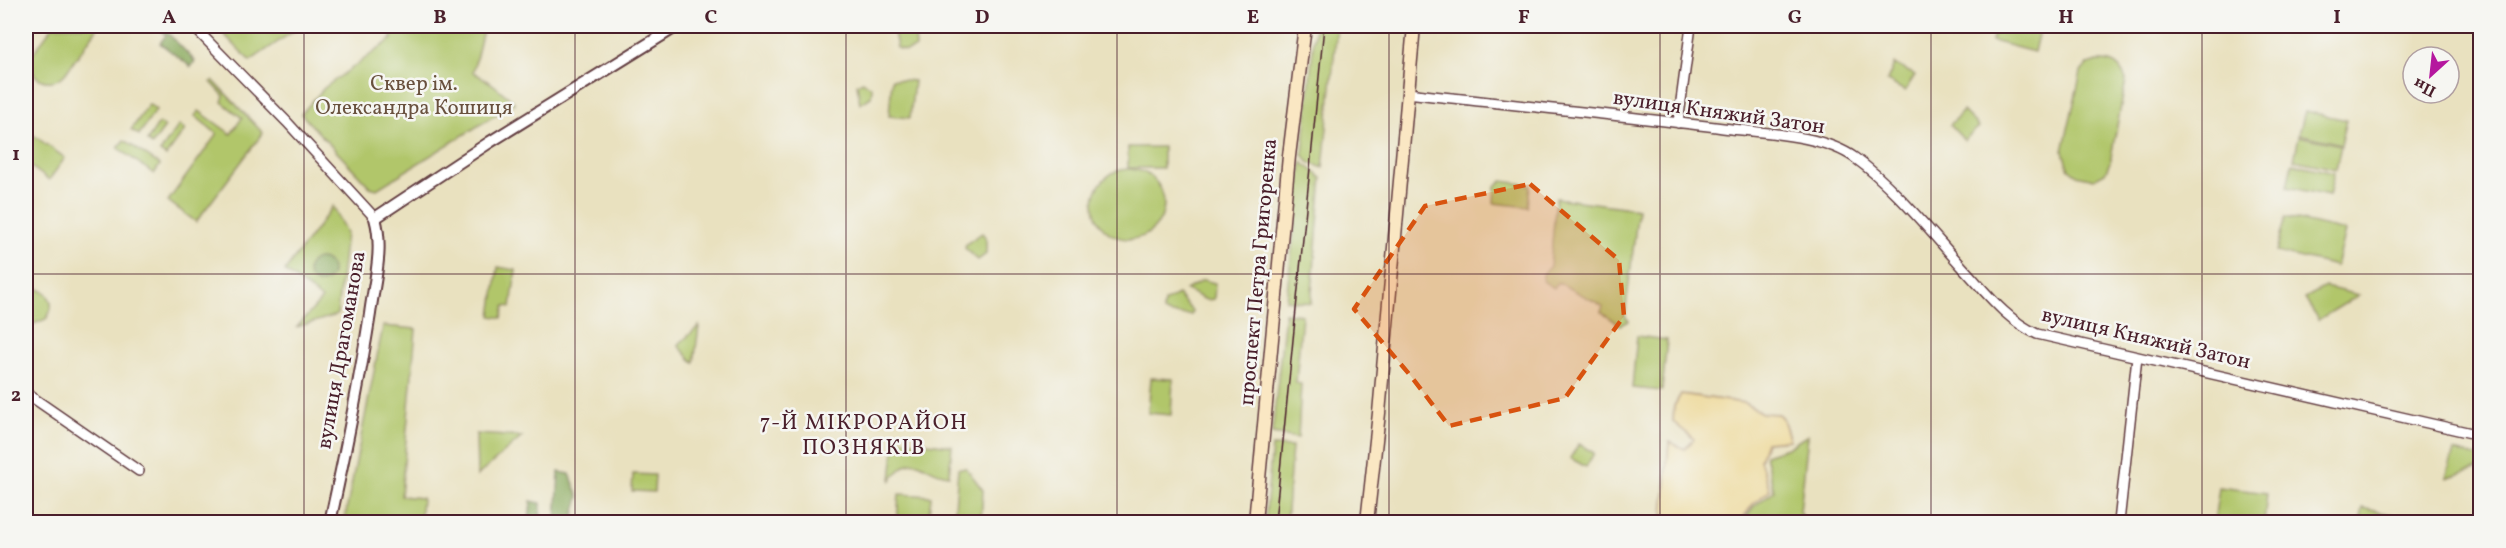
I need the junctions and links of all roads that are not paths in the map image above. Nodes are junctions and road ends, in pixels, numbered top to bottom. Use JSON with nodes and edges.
{"nodes":[{"id":1,"x":193,"y":26,"type":"edge"},
{"id":2,"x":677,"y":26,"type":"edge"},
{"id":3,"x":1305,"y":26,"type":"edge"},
{"id":4,"x":1414,"y":26,"type":"edge"},
{"id":5,"x":1691,"y":26,"type":"edge"},
{"id":6,"x":1407,"y":93,"type":"junction"},
{"id":7,"x":1678,"y":123,"type":"junction"},
{"id":8,"x":375,"y":218,"type":"junction"},
{"id":9,"x":2137,"y":357,"type":"junction"},
{"id":10,"x":26,"y":393,"type":"edge"},
{"id":11,"x":2481,"y":435,"type":"edge"},
{"id":12,"x":139,"y":471,"type":"dead end"},
{"id":13,"x":330,"y":522,"type":"edge"},
{"id":14,"x":1255,"y":522,"type":"edge"},
{"id":15,"x":1367,"y":522,"type":"edge"},
{"id":16,"x":2119,"y":522,"type":"edge"}],
"edges":[{"from":1,"to":8,"type":"street"},
{"from":2,"to":8,"type":"street"},
{"from":3,"to":14,"type":"main road","name":"проспект Петра Григоренка"},
{"from":4,"to":6,"type":"main road"},
{"from":5,"to":7,"type":"street"},
{"from":6,"to":7,"type":"street","name":"вулиця Княжий Затон"},
{"from":6,"to":15,"type":"main road"},
{"from":7,"to":9,"type":"street","name":"вулиця Княжий Затон"},
{"from":8,"to":13,"type":"street","name":"вулиця Драгоманова"},
{"from":9,"to":11,"type":"street","name":"вулиця Княжий Затон"},
{"from":9,"to":16,"type":"street"},
{"from":10,"to":12,"type":"street"}]}
